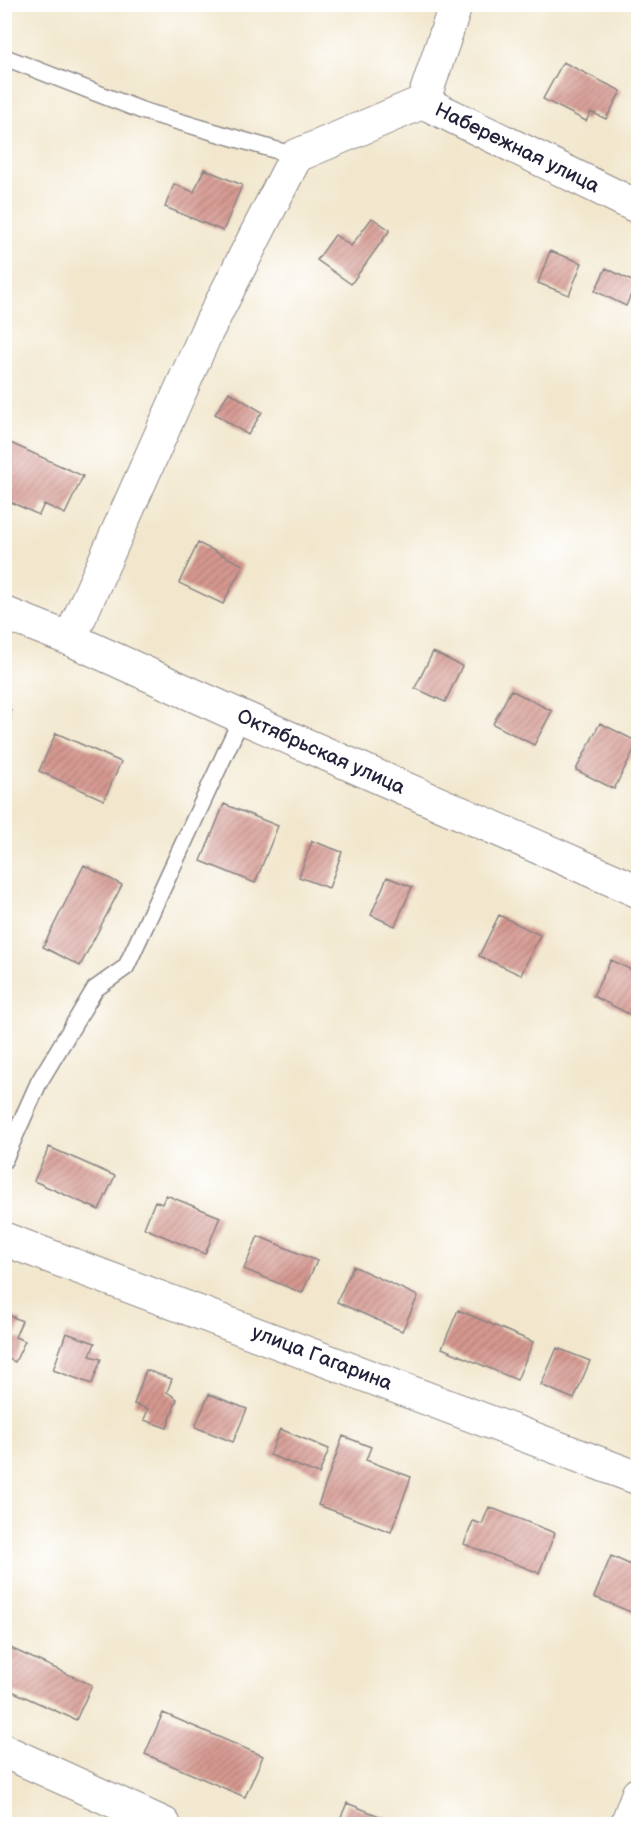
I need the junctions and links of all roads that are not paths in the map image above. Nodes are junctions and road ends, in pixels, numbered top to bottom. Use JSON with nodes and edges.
{"nodes":[{"id":1,"x":456,"y":4,"type":"edge"},
{"id":2,"x":4,"y":57,"type":"edge"},
{"id":3,"x":423,"y":102,"type":"junction"},
{"id":4,"x":296,"y":156,"type":"junction"},
{"id":5,"x":639,"y":207,"type":"edge"},
{"id":6,"x":4,"y":613,"type":"edge"},
{"id":7,"x":70,"y":639,"type":"junction"},
{"id":8,"x":242,"y":717,"type":"junction"},
{"id":9,"x":639,"y":891,"type":"edge"},
{"id":10,"x":4,"y":1160,"type":"edge"},
{"id":11,"x":4,"y":1239,"type":"edge"},
{"id":12,"x":639,"y":1478,"type":"edge"},
{"id":13,"x":4,"y":1751,"type":"edge"},
{"id":14,"x":639,"y":1794,"type":"edge"},
{"id":15,"x":164,"y":1824,"type":"edge"},
{"id":16,"x":627,"y":1824,"type":"edge"}],
"edges":[{"from":1,"to":3,"type":"street","name":"Набережная улица"},
{"from":2,"to":4,"type":"lane"},
{"from":3,"to":4,"type":"street"},
{"from":3,"to":5,"type":"street","name":"Набережная улица"},
{"from":4,"to":7,"type":"street"},
{"from":6,"to":7,"type":"street","name":"Октябрьская улица"},
{"from":7,"to":8,"type":"street","name":"Октябрьская улица"},
{"from":8,"to":9,"type":"street","name":"Октябрьская улица"},
{"from":8,"to":10,"type":"lane"},
{"from":11,"to":12,"type":"street","name":"улица Гагарина"},
{"from":13,"to":15,"type":"street"},
{"from":14,"to":16,"type":"street"}]}
